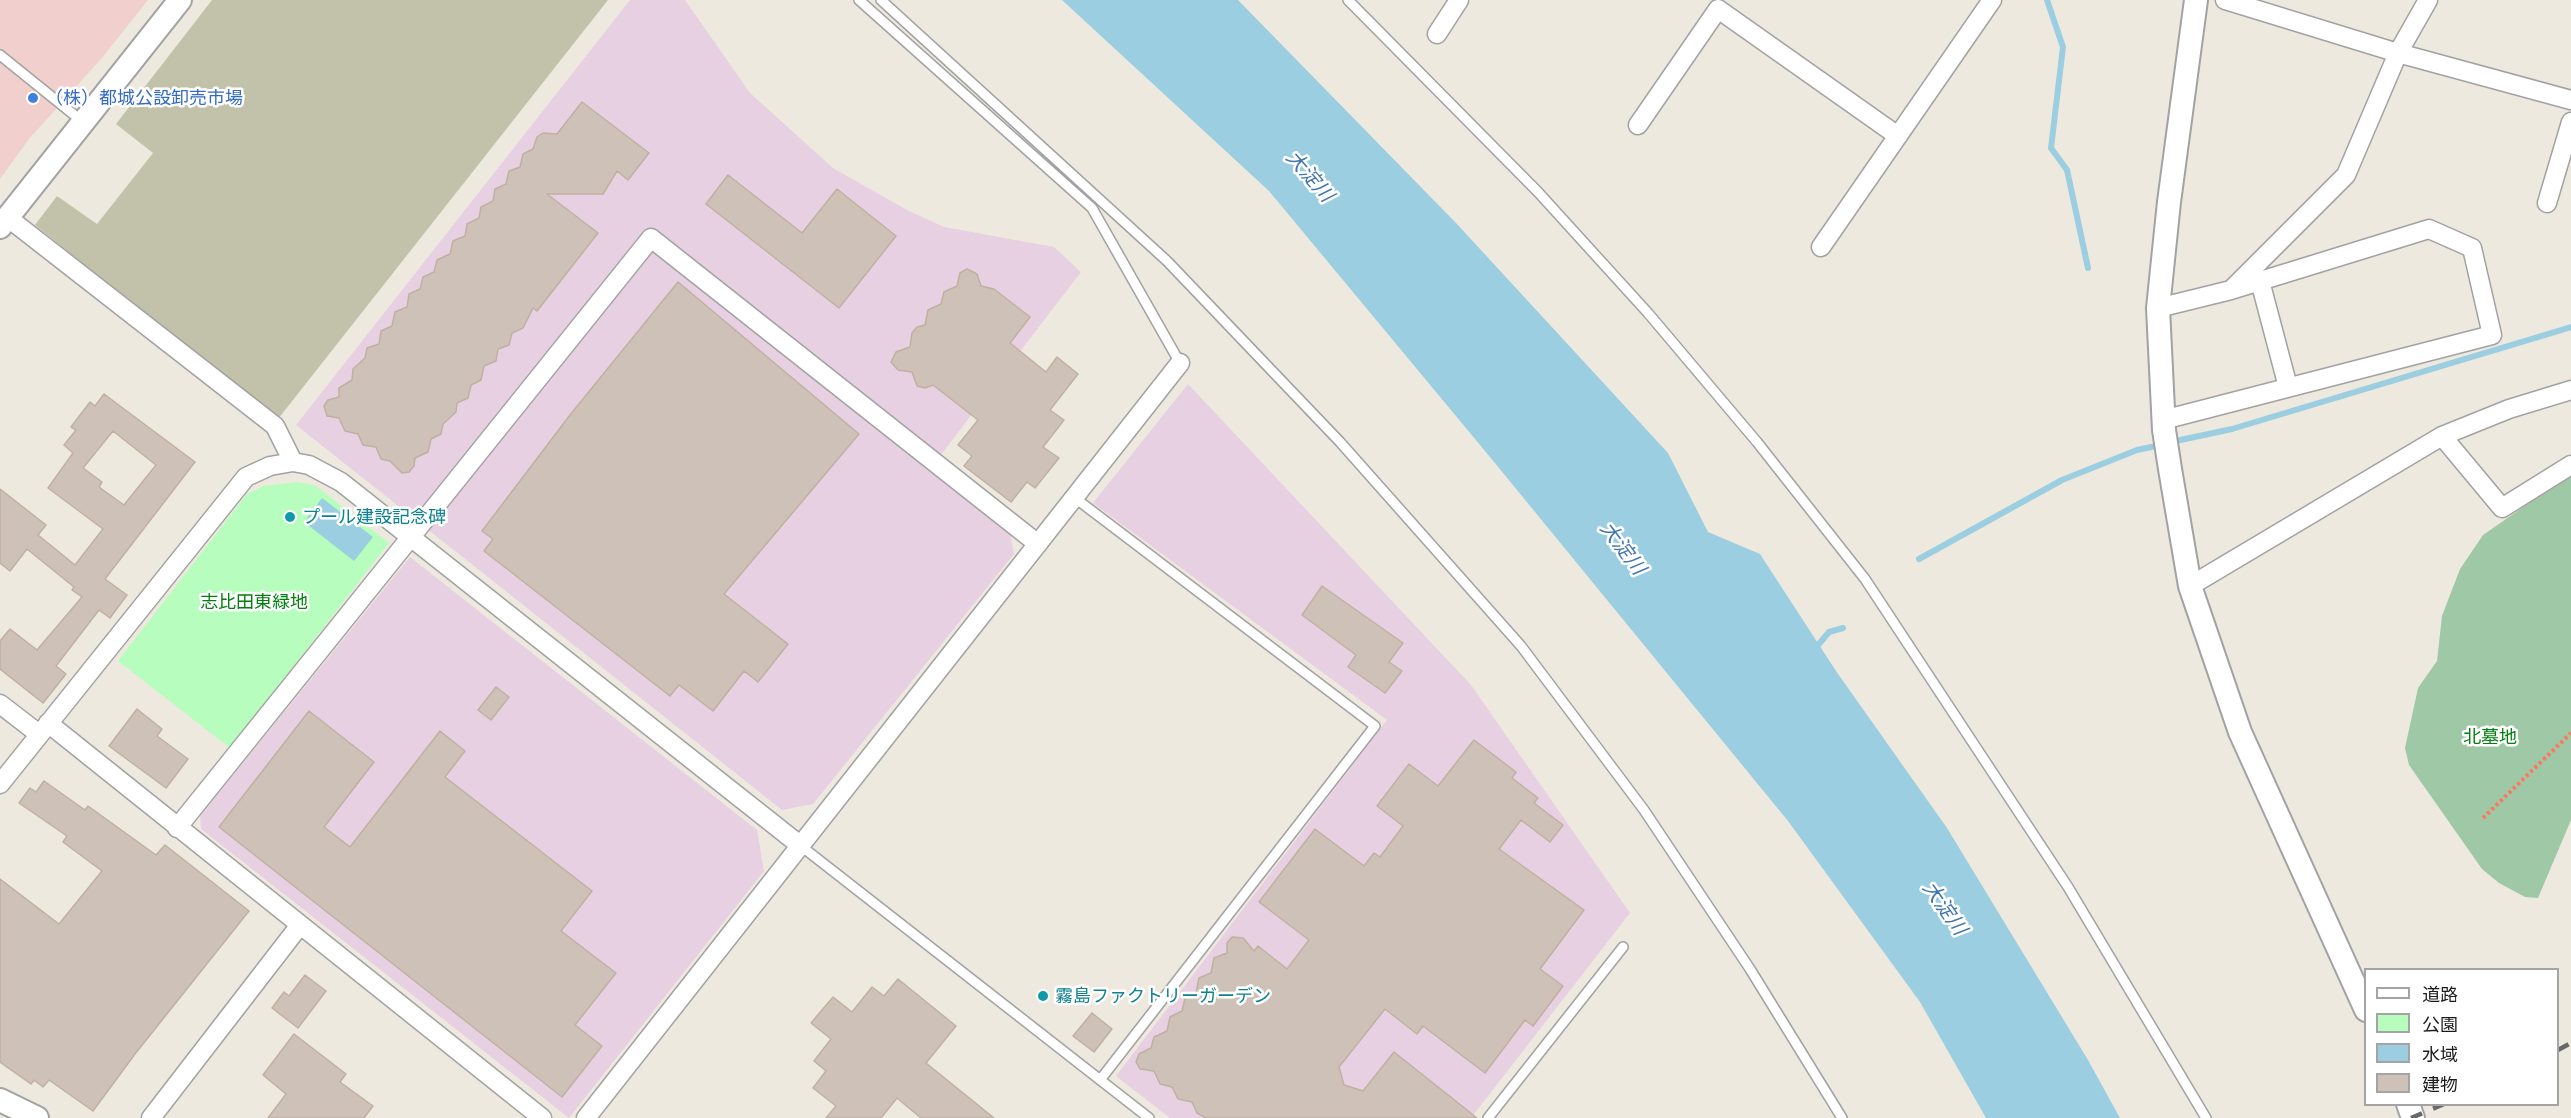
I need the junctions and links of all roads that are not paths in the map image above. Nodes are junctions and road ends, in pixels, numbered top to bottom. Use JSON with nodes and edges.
{"nodes":[{"id":1,"x":180,"y":0,"type":"edge"},
{"id":2,"x":859,"y":0,"type":"edge"},
{"id":3,"x":881,"y":0,"type":"edge"},
{"id":4,"x":1348,"y":0,"type":"edge"},
{"id":5,"x":1460,"y":0,"type":"edge"},
{"id":6,"x":1992,"y":0,"type":"edge"},
{"id":7,"x":2196,"y":0,"type":"edge"},
{"id":8,"x":2225,"y":0,"type":"edge"},
{"id":9,"x":2428,"y":0,"type":"edge"},
{"id":10,"x":1437,"y":34,"type":"dead end"},
{"id":11,"x":2398,"y":52,"type":"junction"},
{"id":12,"x":0,"y":55,"type":"edge"},
{"id":13,"x":2571,"y":100,"type":"edge"},
{"id":14,"x":83,"y":122,"type":"junction"},
{"id":15,"x":2571,"y":122,"type":"edge"},
{"id":16,"x":1638,"y":125,"type":"dead end"},
{"id":17,"x":1898,"y":136,"type":"junction"},
{"id":18,"x":2547,"y":203,"type":"dead end"},
{"id":19,"x":3,"y":222,"type":"edge"},
{"id":20,"x":1821,"y":247,"type":"dead end"},
{"id":21,"x":2260,"y":281,"type":"junction"},
{"id":22,"x":2231,"y":290,"type":"junction"},
{"id":23,"x":2158,"y":308,"type":"junction"},
{"id":24,"x":1180,"y":363,"type":"joint"},
{"id":25,"x":2288,"y":387,"type":"junction"},
{"id":26,"x":2571,"y":390,"type":"edge"},
{"id":27,"x":2164,"y":425,"type":"junction"},
{"id":28,"x":2442,"y":436,"type":"junction"},
{"id":29,"x":293,"y":462,"type":"junction"},
{"id":30,"x":2571,"y":465,"type":"edge"},
{"id":31,"x":1075,"y":498,"type":"junction"},
{"id":32,"x":410,"y":536,"type":"junction"},
{"id":33,"x":1038,"y":544,"type":"junction"},
{"id":34,"x":2190,"y":586,"type":"junction"},
{"id":35,"x":0,"y":704,"type":"edge"},
{"id":36,"x":44,"y":729,"type":"junction"},
{"id":37,"x":0,"y":784,"type":"edge"},
{"id":38,"x":177,"y":828,"type":"junction"},
{"id":39,"x":801,"y":846,"type":"junction"},
{"id":40,"x":300,"y":925,"type":"junction"},
{"id":41,"x":1623,"y":947,"type":"dead end"},
{"id":42,"x":2364,"y":1006,"type":"edge"},
{"id":43,"x":1100,"y":1080,"type":"junction"},
{"id":44,"x":0,"y":1100,"type":"edge"},
{"id":45,"x":37,"y":1118,"type":"edge"},
{"id":46,"x":152,"y":1118,"type":"edge"},
{"id":47,"x":542,"y":1118,"type":"edge"},
{"id":48,"x":586,"y":1118,"type":"edge"},
{"id":49,"x":1149,"y":1118,"type":"edge"},
{"id":50,"x":1488,"y":1118,"type":"edge"},
{"id":51,"x":1842,"y":1118,"type":"edge"},
{"id":52,"x":2206,"y":1118,"type":"edge"}],
"edges":[{"from":1,"to":14,"type":"street"},
{"from":2,"to":24,"type":"lane"},
{"from":3,"to":51,"type":"lane"},
{"from":4,"to":52,"type":"lane"},
{"from":5,"to":10,"type":"street"},
{"from":6,"to":17,"type":"street"},
{"from":7,"to":23,"type":"street"},
{"from":8,"to":11,"type":"street"},
{"from":9,"to":11,"type":"street"},
{"from":11,"to":13,"type":"street"},
{"from":11,"to":22,"type":"street"},
{"from":12,"to":14,"type":"lane"},
{"from":14,"to":19,"type":"street"},
{"from":15,"to":18,"type":"street"},
{"from":16,"to":17,"type":"street"},
{"from":17,"to":20,"type":"street"},
{"from":19,"to":29,"type":"street"},
{"from":21,"to":22,"type":"street"},
{"from":21,"to":25,"type":"street"},
{"from":21,"to":25,"type":"street"},
{"from":22,"to":23,"type":"street"},
{"from":23,"to":27,"type":"street"},
{"from":24,"to":31,"type":"street"},
{"from":25,"to":27,"type":"street"},
{"from":26,"to":28,"type":"street"},
{"from":27,"to":34,"type":"street"},
{"from":28,"to":30,"type":"street"},
{"from":28,"to":34,"type":"street"},
{"from":29,"to":32,"type":"street"},
{"from":29,"to":36,"type":"street"},
{"from":31,"to":33,"type":"street"},
{"from":31,"to":43,"type":"lane"},
{"from":32,"to":33,"type":"street"},
{"from":32,"to":38,"type":"street"},
{"from":32,"to":39,"type":"street"},
{"from":33,"to":39,"type":"street"},
{"from":34,"to":42,"type":"street"},
{"from":35,"to":36,"type":"street"},
{"from":36,"to":37,"type":"street"},
{"from":36,"to":38,"type":"street"},
{"from":38,"to":40,"type":"street"},
{"from":39,"to":43,"type":"lane"},
{"from":39,"to":48,"type":"street"},
{"from":40,"to":46,"type":"street"},
{"from":40,"to":47,"type":"street"},
{"from":41,"to":50,"type":"lane"},
{"from":43,"to":49,"type":"lane"},
{"from":44,"to":45,"type":"street"}]}
